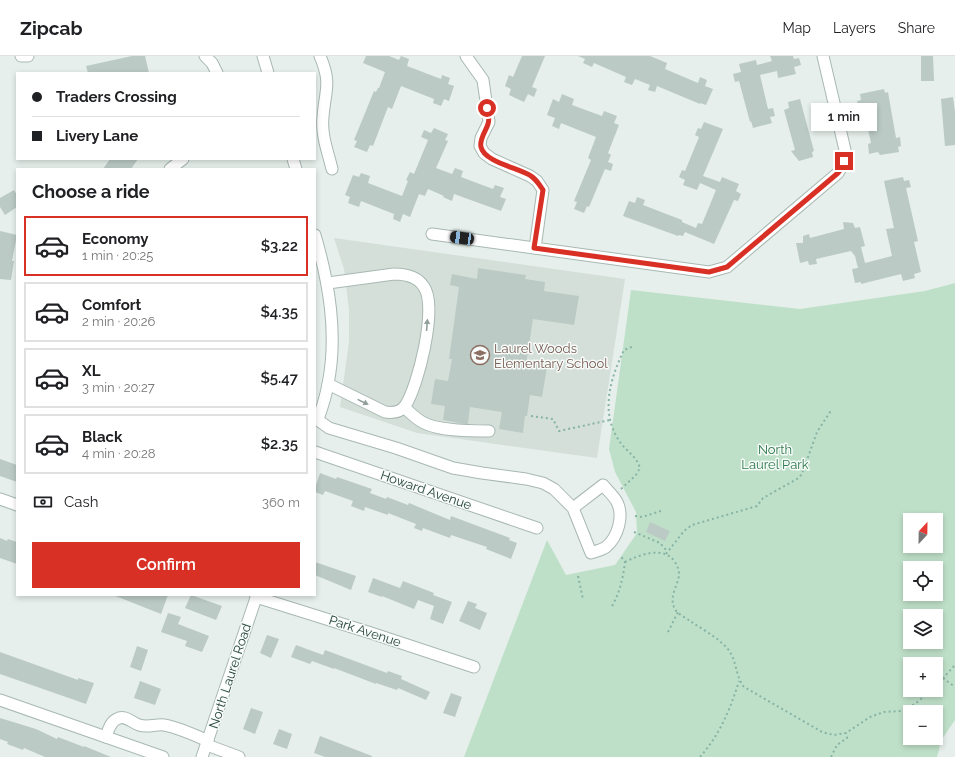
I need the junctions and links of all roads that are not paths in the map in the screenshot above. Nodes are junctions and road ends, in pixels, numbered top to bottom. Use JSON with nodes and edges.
{"nodes":[{"id":1,"x":21,"y":56,"type":"edge"},
{"id":2,"x":28,"y":56,"type":"edge"},
{"id":3,"x":205,"y":56,"type":"edge"},
{"id":4,"x":263,"y":56,"type":"edge"},
{"id":5,"x":320,"y":56,"type":"edge"},
{"id":6,"x":466,"y":56,"type":"edge"},
{"id":7,"x":823,"y":56,"type":"edge"},
{"id":8,"x":216,"y":72,"type":"edge"},
{"id":9,"x":268,"y":72,"type":"edge"},
{"id":10,"x":182,"y":160,"type":"edge"},
{"id":11,"x":171,"y":168,"type":"edge"},
{"id":12,"x":332,"y":169,"type":"dead end"},
{"id":13,"x":432,"y":234,"type":"dead end"},
{"id":14,"x":316,"y":239,"type":"edge"},
{"id":15,"x":534,"y":248,"type":"junction"},
{"id":16,"x":328,"y":283,"type":"junction"},
{"id":17,"x":328,"y":384,"type":"junction"},
{"id":18,"x":404,"y":407,"type":"junction"},
{"id":19,"x":317,"y":419,"type":"edge"},
{"id":20,"x":489,"y":431,"type":"dead end"},
{"id":21,"x":316,"y":452,"type":"edge"},
{"id":22,"x":0,"y":499,"type":"edge"},
{"id":23,"x":16,"y":505,"type":"edge"},
{"id":24,"x":573,"y":508,"type":"junction"},
{"id":25,"x":537,"y":528,"type":"dead end"},
{"id":26,"x":256,"y":596,"type":"edge"},
{"id":27,"x":474,"y":667,"type":"dead end"},
{"id":28,"x":0,"y":700,"type":"edge"},
{"id":29,"x":106,"y":737,"type":"junction"},
{"id":30,"x":207,"y":743,"type":"junction"},
{"id":31,"x":163,"y":757,"type":"edge"},
{"id":32,"x":202,"y":757,"type":"edge"},
{"id":33,"x":239,"y":757,"type":"edge"}],
"edges":[{"from":1,"to":2,"type":"street"},
{"from":3,"to":8,"type":"street"},
{"from":4,"to":9,"type":"street"},
{"from":5,"to":12,"type":"street"},
{"from":6,"to":15,"type":"street"},
{"from":7,"to":15,"type":"street"},
{"from":10,"to":11,"type":"street"},
{"from":13,"to":15,"type":"street"},
{"from":14,"to":16,"type":"street"},
{"from":16,"to":17,"type":"street"},
{"from":18,"to":16,"type":"street","one_way":true},
{"from":17,"to":18,"type":"street","one_way":true},
{"from":17,"to":19,"type":"street"},
{"from":18,"to":20,"type":"street"},
{"from":19,"to":24,"type":"street"},
{"from":21,"to":25,"type":"street","name":"Howard Avenue"},
{"from":22,"to":23,"type":"street"},
{"from":24,"to":24,"type":"street"},
{"from":26,"to":27,"type":"street","name":"Park Avenue"},
{"from":26,"to":30,"type":"street","name":"North Laurel Road"},
{"from":28,"to":29,"type":"street"},
{"from":29,"to":30,"type":"street"},
{"from":29,"to":31,"type":"street"},
{"from":30,"to":32,"type":"street","name":"North Laurel Road"},
{"from":30,"to":33,"type":"street"}]}
